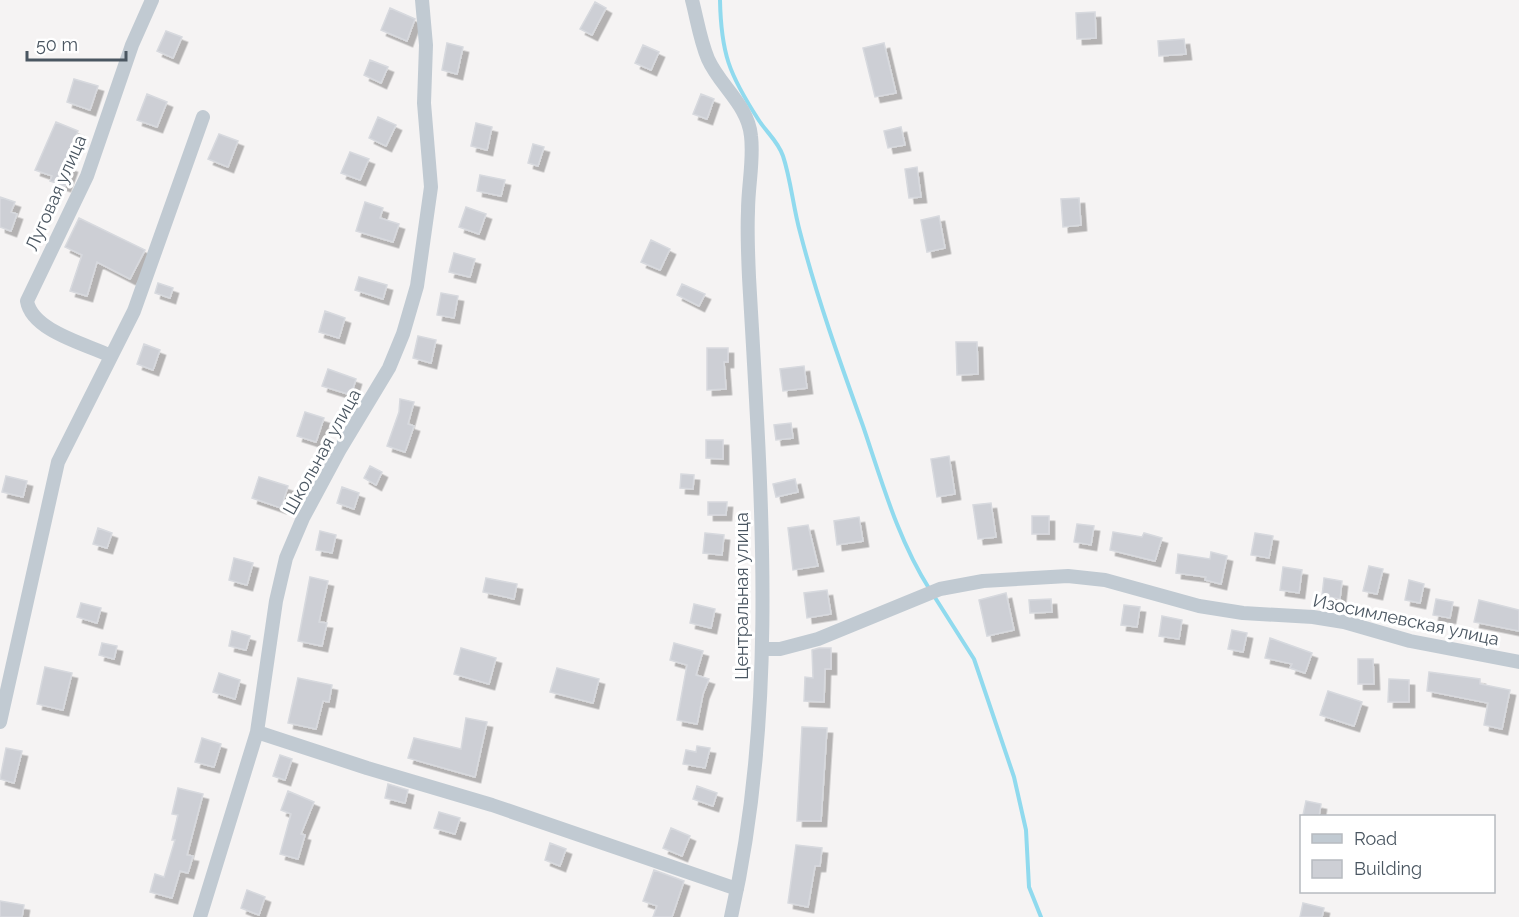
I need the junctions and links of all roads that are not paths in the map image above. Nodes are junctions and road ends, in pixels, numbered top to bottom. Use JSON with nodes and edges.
{"nodes":[{"id":1,"x":152,"y":0,"type":"edge"},
{"id":2,"x":422,"y":0,"type":"edge"},
{"id":3,"x":692,"y":0,"type":"edge"},
{"id":4,"x":203,"y":117,"type":"dead end"},
{"id":5,"x":111,"y":356,"type":"junction"},
{"id":6,"x":762,"y":649,"type":"junction"},
{"id":7,"x":1519,"y":662,"type":"edge"},
{"id":8,"x":0,"y":722,"type":"edge"},
{"id":9,"x":257,"y":732,"type":"junction"},
{"id":10,"x":737,"y":889,"type":"junction"},
{"id":11,"x":200,"y":917,"type":"edge"},
{"id":12,"x":731,"y":917,"type":"edge"}],
"edges":[{"from":1,"to":5,"type":"street","name":"Луговая улица"},
{"from":2,"to":9,"type":"street","name":"Школьная улица"},
{"from":3,"to":6,"type":"street","name":"Центральная улица"},
{"from":4,"to":5,"type":"street"},
{"from":5,"to":8,"type":"street"},
{"from":6,"to":7,"type":"street","name":"Изосимлевская улица"},
{"from":6,"to":10,"type":"street","name":"Центральная улица"},
{"from":9,"to":10,"type":"street"},
{"from":9,"to":11,"type":"street","name":"Школьная улица"},
{"from":10,"to":12,"type":"street","name":"Центральная улица"}]}
